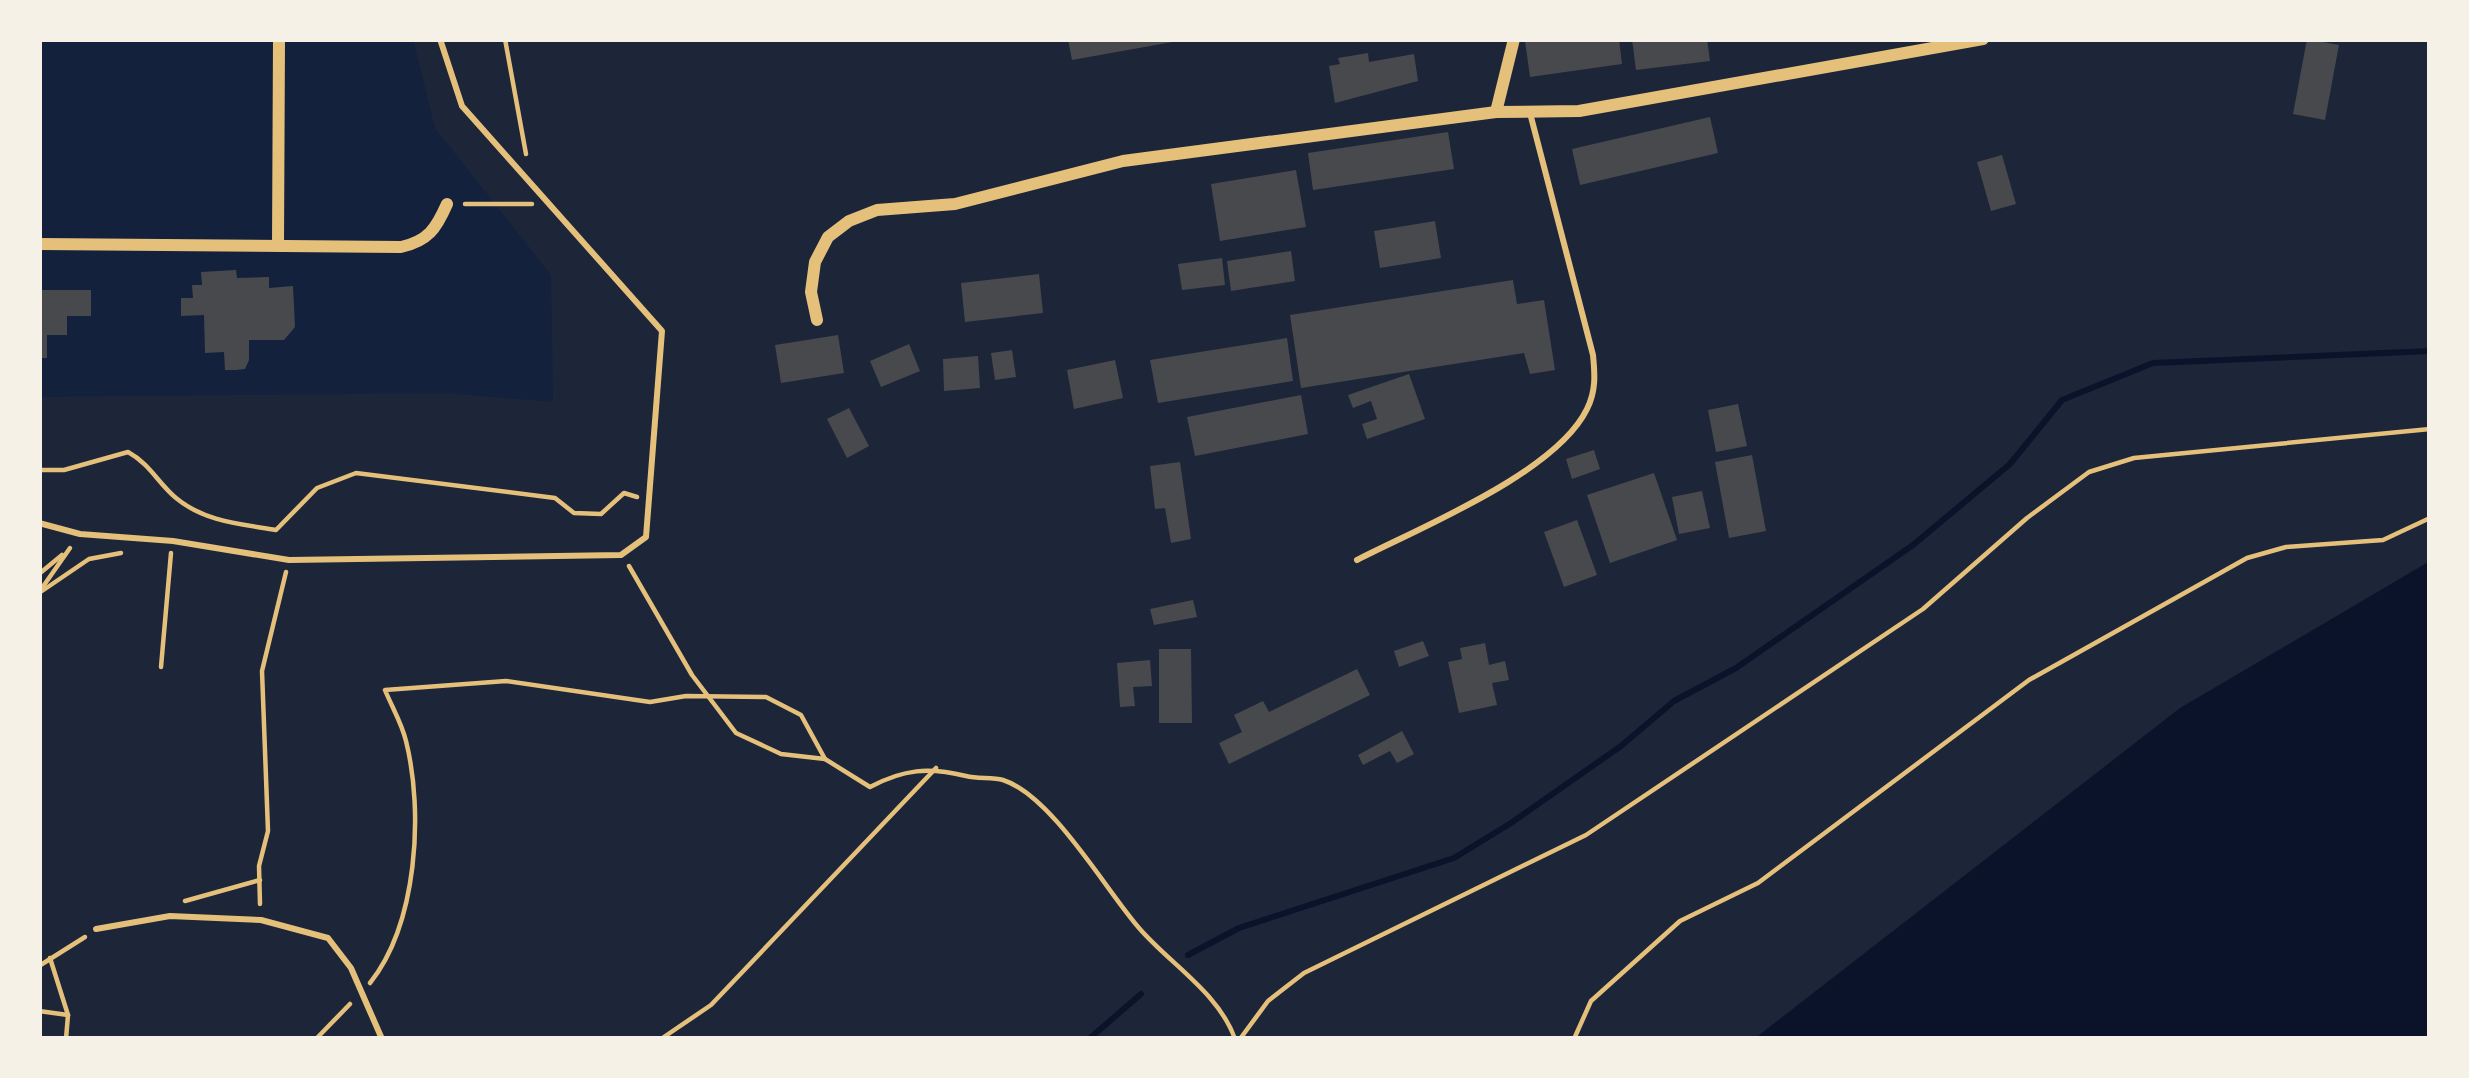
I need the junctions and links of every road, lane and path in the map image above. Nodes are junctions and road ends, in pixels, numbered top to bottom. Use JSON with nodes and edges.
{"nodes":[{"id":1,"x":279,"y":39,"type":"edge"},
{"id":2,"x":440,"y":39,"type":"edge"},
{"id":3,"x":505,"y":39,"type":"edge"},
{"id":4,"x":1514,"y":39,"type":"edge"},
{"id":5,"x":1983,"y":39,"type":"edge"},
{"id":6,"x":1529,"y":111,"type":"junction"},
{"id":7,"x":1496,"y":112,"type":"junction"},
{"id":8,"x":531,"y":183,"type":"junction"},
{"id":9,"x":446,"y":204,"type":"joint"},
{"id":10,"x":550,"y":204,"type":"junction"},
{"id":11,"x":39,"y":244,"type":"edge"},
{"id":12,"x":278,"y":245,"type":"junction"},
{"id":13,"x":817,"y":320,"type":"dead end"},
{"id":14,"x":2430,"y":429,"type":"edge"},
{"id":15,"x":39,"y":470,"type":"edge"},
{"id":16,"x":649,"y":500,"type":"junction"},
{"id":17,"x":2430,"y":518,"type":"edge"},
{"id":18,"x":39,"y":523,"type":"edge"},
{"id":19,"x":80,"y":534,"type":"junction"},
{"id":20,"x":173,"y":541,"type":"junction"},
{"id":21,"x":70,"y":548,"type":"dead end"},
{"id":22,"x":139,"y":549,"type":"dead end"},
{"id":23,"x":621,"y":555,"type":"junction"},
{"id":24,"x":289,"y":560,"type":"junction"},
{"id":25,"x":1357,"y":560,"type":"dead end"},
{"id":26,"x":39,"y":574,"type":"edge"},
{"id":27,"x":39,"y":592,"type":"edge"},
{"id":28,"x":161,"y":667,"type":"dead end"},
{"id":29,"x":712,"y":698,"type":"junction"},
{"id":30,"x":825,"y":759,"type":"junction"},
{"id":31,"x":936,"y":769,"type":"junction"},
{"id":32,"x":260,"y":880,"type":"junction"},
{"id":33,"x":405,"y":908,"type":"dead end"},
{"id":34,"x":170,"y":916,"type":"junction"},
{"id":35,"x":261,"y":920,"type":"junction"},
{"id":36,"x":96,"y":929,"type":"dead end"},
{"id":37,"x":72,"y":945,"type":"dead end"},
{"id":38,"x":50,"y":958,"type":"junction"},
{"id":39,"x":39,"y":966,"type":"edge"},
{"id":40,"x":39,"y":1011,"type":"edge"},
{"id":41,"x":68,"y":1015,"type":"junction"},
{"id":42,"x":66,"y":1039,"type":"edge"},
{"id":43,"x":382,"y":1039,"type":"edge"},
{"id":44,"x":661,"y":1039,"type":"edge"},
{"id":45,"x":1238,"y":1039,"type":"edge"},
{"id":46,"x":1574,"y":1039,"type":"edge"}],
"edges":[{"from":1,"to":12,"type":"street"},
{"from":2,"to":8,"type":"lane"},
{"from":3,"to":8,"type":"path"},
{"from":4,"to":7,"type":"street"},
{"from":5,"to":6,"type":"street"},
{"from":6,"to":7,"type":"street"},
{"from":6,"to":25,"type":"lane"},
{"from":7,"to":13,"type":"street"},
{"from":8,"to":10,"type":"lane"},
{"from":9,"to":10,"type":"path"},
{"from":9,"to":12,"type":"street"},
{"from":10,"to":16,"type":"lane"},
{"from":11,"to":12,"type":"street"},
{"from":14,"to":45,"type":"path"},
{"from":15,"to":16,"type":"path"},
{"from":16,"to":23,"type":"lane"},
{"from":17,"to":46,"type":"path"},
{"from":18,"to":19,"type":"lane"},
{"from":19,"to":20,"type":"lane"},
{"from":19,"to":27,"type":"path"},
{"from":20,"to":24,"type":"lane"},
{"from":20,"to":28,"type":"path"},
{"from":21,"to":26,"type":"path"},
{"from":22,"to":27,"type":"path"},
{"from":23,"to":24,"type":"lane"},
{"from":23,"to":29,"type":"path"},
{"from":24,"to":32,"type":"path"},
{"from":29,"to":30,"type":"path"},
{"from":29,"to":30,"type":"path"},
{"from":29,"to":33,"type":"path"},
{"from":30,"to":31,"type":"path"},
{"from":31,"to":44,"type":"path"},
{"from":31,"to":45,"type":"path"},
{"from":32,"to":34,"type":"path"},
{"from":32,"to":35,"type":"path"},
{"from":34,"to":35,"type":"lane"},
{"from":34,"to":36,"type":"lane"},
{"from":35,"to":43,"type":"lane"},
{"from":37,"to":38,"type":"path"},
{"from":38,"to":39,"type":"path"},
{"from":38,"to":41,"type":"path"},
{"from":40,"to":41,"type":"path"},
{"from":41,"to":42,"type":"path"}]}
